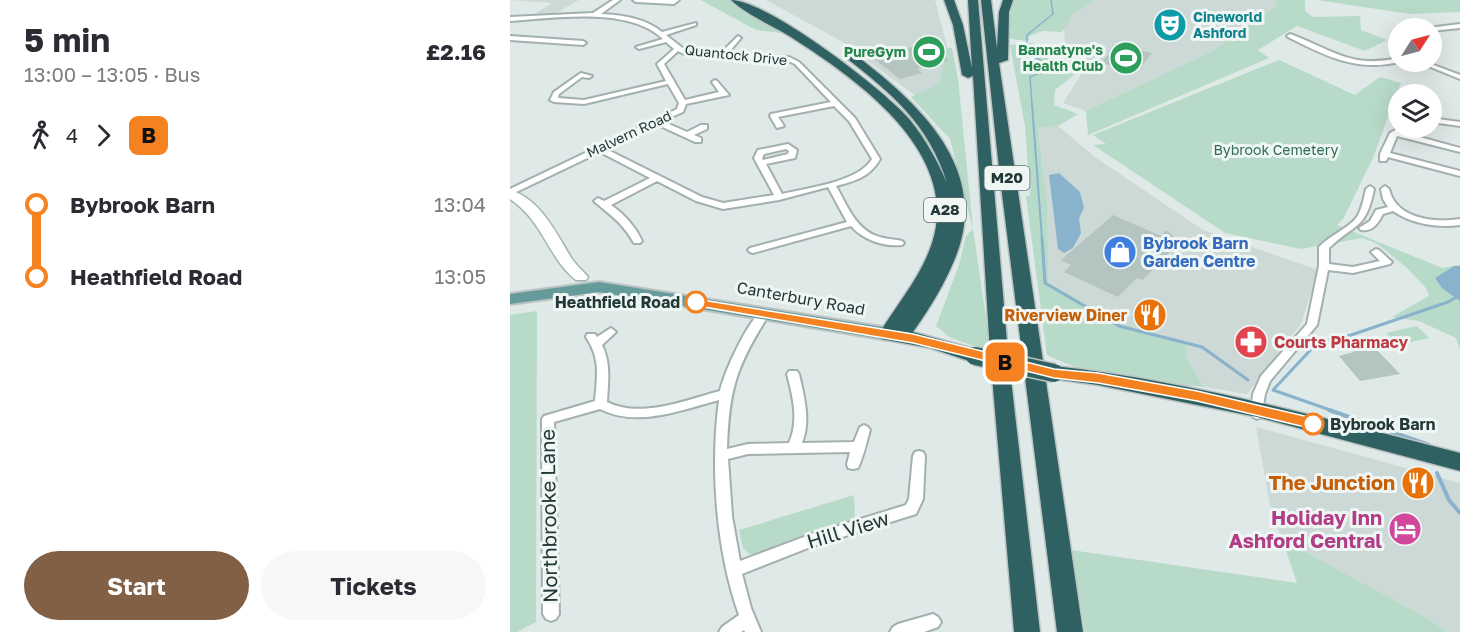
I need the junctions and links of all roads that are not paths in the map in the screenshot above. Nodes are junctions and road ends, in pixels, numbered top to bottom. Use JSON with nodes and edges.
{"nodes":[{"id":1,"x":617,"y":0,"type":"edge"},
{"id":2,"x":636,"y":0,"type":"edge"},
{"id":3,"x":676,"y":0,"type":"edge"},
{"id":4,"x":736,"y":0,"type":"edge"},
{"id":5,"x":754,"y":0,"type":"edge"},
{"id":6,"x":950,"y":0,"type":"edge"},
{"id":7,"x":973,"y":0,"type":"edge"},
{"id":8,"x":986,"y":0,"type":"edge"},
{"id":9,"x":1008,"y":0,"type":"edge"},
{"id":10,"x":593,"y":16,"type":"junction"},
{"id":11,"x":510,"y":19,"type":"edge"},
{"id":12,"x":691,"y":24,"type":"dead end"},
{"id":13,"x":1460,"y":26,"type":"edge"},
{"id":14,"x":1442,"y":28,"type":"edge"},
{"id":15,"x":664,"y":37,"type":"junction"},
{"id":16,"x":510,"y":38,"type":"edge"},
{"id":17,"x":592,"y":38,"type":"dead end"},
{"id":18,"x":738,"y":38,"type":"dead end"},
{"id":19,"x":1287,"y":38,"type":"dead end"},
{"id":20,"x":639,"y":47,"type":"dead end"},
{"id":21,"x":677,"y":49,"type":"junction"},
{"id":22,"x":723,"y":54,"type":"junction"},
{"id":23,"x":1388,"y":63,"type":"edge"},
{"id":24,"x":1442,"y":70,"type":"edge"},
{"id":25,"x":589,"y":76,"type":"dead end"},
{"id":26,"x":1460,"y":76,"type":"edge"},
{"id":27,"x":669,"y":82,"type":"junction"},
{"id":28,"x":715,"y":82,"type":"dead end"},
{"id":29,"x":683,"y":103,"type":"junction"},
{"id":30,"x":836,"y":103,"type":"junction"},
{"id":31,"x":980,"y":104,"type":"junction"},
{"id":32,"x":999,"y":108,"type":"junction"},
{"id":33,"x":657,"y":122,"type":"junction"},
{"id":34,"x":1442,"y":122,"type":"edge"},
{"id":35,"x":1460,"y":124,"type":"edge"},
{"id":36,"x":780,"y":126,"type":"dead end"},
{"id":37,"x":704,"y":127,"type":"dead end"},
{"id":38,"x":688,"y":135,"type":"junction"},
{"id":39,"x":1392,"y":138,"type":"edge"},
{"id":40,"x":1413,"y":138,"type":"edge"},
{"id":41,"x":698,"y":140,"type":"dead end"},
{"id":42,"x":599,"y":148,"type":"junction"},
{"id":43,"x":1460,"y":150,"type":"edge"},
{"id":44,"x":761,"y":163,"type":"dead end"},
{"id":45,"x":1460,"y":174,"type":"edge"},
{"id":46,"x":658,"y":177,"type":"junction"},
{"id":47,"x":831,"y":185,"type":"junction"},
{"id":48,"x":1370,"y":189,"type":"dead end"},
{"id":49,"x":1385,"y":189,"type":"dead end"},
{"id":50,"x":510,"y":193,"type":"edge"},
{"id":51,"x":778,"y":197,"type":"junction"},
{"id":52,"x":1395,"y":208,"type":"junction"},
{"id":53,"x":1460,"y":222,"type":"edge"},
{"id":54,"x":853,"y":223,"type":"junction"},
{"id":55,"x":1364,"y":228,"type":"dead end"},
{"id":56,"x":637,"y":241,"type":"dead end"},
{"id":57,"x":899,"y":243,"type":"dead end"},
{"id":58,"x":753,"y":250,"type":"dead end"},
{"id":59,"x":1376,"y":252,"type":"dead end"},
{"id":60,"x":1324,"y":266,"type":"junction"},
{"id":61,"x":581,"y":277,"type":"junction"},
{"id":62,"x":598,"y":287,"type":"junction"},
{"id":63,"x":551,"y":292,"type":"junction"},
{"id":64,"x":510,"y":299,"type":"edge"},
{"id":65,"x":765,"y":313,"type":"junction"},
{"id":66,"x":917,"y":316,"type":"junction"},
{"id":67,"x":612,"y":332,"type":"dead end"},
{"id":68,"x":894,"y":335,"type":"junction"},
{"id":69,"x":932,"y":342,"type":"junction"},
{"id":70,"x":793,"y":374,"type":"dead end"},
{"id":71,"x":725,"y":394,"type":"junction"},
{"id":72,"x":601,"y":404,"type":"junction"},
{"id":73,"x":1258,"y":406,"type":"junction"},
{"id":74,"x":864,"y":430,"type":"dead end"},
{"id":75,"x":794,"y":447,"type":"junction"},
{"id":76,"x":860,"y":447,"type":"junction"},
{"id":77,"x":722,"y":455,"type":"junction"},
{"id":78,"x":919,"y":456,"type":"dead end"},
{"id":79,"x":1460,"y":462,"type":"edge"},
{"id":80,"x":853,"y":464,"type":"dead end"},
{"id":81,"x":1460,"y":469,"type":"edge"},
{"id":82,"x":734,"y":570,"type":"junction"},
{"id":83,"x":551,"y":614,"type":"dead end"},
{"id":84,"x":933,"y":622,"type":"dead end"},
{"id":85,"x":750,"y":626,"type":"edge"},
{"id":86,"x":727,"y":632,"type":"edge"},
{"id":87,"x":898,"y":632,"type":"edge"},
{"id":88,"x":1027,"y":632,"type":"edge"},
{"id":89,"x":1070,"y":632,"type":"edge"}],
"edges":[{"from":1,"to":10,"type":"street"},
{"from":2,"to":3,"type":"street"},
{"from":4,"to":68,"type":"highway","number":"A28"},
{"from":5,"to":66,"type":"highway","number":"A28"},
{"from":6,"to":31,"type":"highway","number":"M20"},
{"from":7,"to":31,"type":"highway","number":"M20"},
{"from":8,"to":32,"type":"highway","number":"M20"},
{"from":9,"to":32,"type":"highway","number":"M20"},
{"from":10,"to":11,"type":"street","name":"Quantock Drive"},
{"from":10,"to":15,"type":"street","name":"Quantock Drive"},
{"from":12,"to":15,"type":"street"},
{"from":13,"to":14,"type":"street"},
{"from":15,"to":20,"type":"street"},
{"from":15,"to":21,"type":"street","name":"Quantock Drive"},
{"from":16,"to":17,"type":"street"},
{"from":18,"to":22,"type":"street"},
{"from":19,"to":23,"type":"street"},
{"from":21,"to":22,"type":"street","name":"Quantock Drive"},
{"from":21,"to":27,"type":"street","name":"Malvern Road"},
{"from":22,"to":30,"type":"street","name":"Quantock Drive"},
{"from":24,"to":26,"type":"street"},
{"from":25,"to":27,"type":"street"},
{"from":27,"to":29,"type":"street","name":"Malvern Road"},
{"from":28,"to":29,"type":"street"},
{"from":29,"to":33,"type":"street","name":"Malvern Road"},
{"from":30,"to":36,"type":"street"},
{"from":30,"to":47,"type":"street","name":"Quantock Drive"},
{"from":31,"to":88,"type":"highway","number":"M20"},
{"from":32,"to":89,"type":"highway","number":"M20"},
{"from":33,"to":38,"type":"street"},
{"from":33,"to":42,"type":"street","name":"Malvern Road"},
{"from":34,"to":35,"type":"street"},
{"from":37,"to":38,"type":"street"},
{"from":38,"to":41,"type":"street"},
{"from":39,"to":45,"type":"street"},
{"from":40,"to":43,"type":"street"},
{"from":42,"to":46,"type":"street","name":"Quantock Drive"},
{"from":42,"to":50,"type":"street","name":"Malvern Road"},
{"from":44,"to":51,"type":"street"},
{"from":46,"to":51,"type":"street","name":"Quantock Drive"},
{"from":46,"to":56,"type":"street"},
{"from":47,"to":51,"type":"street","name":"Quantock Drive"},
{"from":47,"to":54,"type":"street"},
{"from":48,"to":60,"type":"street"},
{"from":49,"to":52,"type":"street"},
{"from":50,"to":61,"type":"street"},
{"from":52,"to":53,"type":"street"},
{"from":52,"to":55,"type":"street"},
{"from":54,"to":57,"type":"street"},
{"from":54,"to":58,"type":"street"},
{"from":59,"to":60,"type":"street"},
{"from":60,"to":73,"type":"street"},
{"from":61,"to":62,"type":"main road"},
{"from":61,"to":63,"type":"main road"},
{"from":62,"to":63,"type":"main road","name":"Canterbury Road"},
{"from":62,"to":65,"type":"main road","name":"Canterbury Road"},
{"from":63,"to":64,"type":"main road","name":"Canterbury Road"},
{"from":65,"to":68,"type":"main road","name":"Canterbury Road"},
{"from":65,"to":71,"type":"street"},
{"from":66,"to":68,"type":"highway","number":"A28"},
{"from":66,"to":69,"type":"highway"},
{"from":67,"to":72,"type":"street"},
{"from":68,"to":69,"type":"highway","name":"Canterbury Road"},
{"from":69,"to":73,"type":"highway","name":"Canterbury Road","bridge":true},
{"from":70,"to":75,"type":"street"},
{"from":71,"to":72,"type":"street"},
{"from":71,"to":77,"type":"street"},
{"from":72,"to":83,"type":"street","name":"Northbrooke Lane"},
{"from":73,"to":79,"type":"highway","name":"Canterbury Road"},
{"from":73,"to":81,"type":"highway","name":"Canterbury Road"},
{"from":74,"to":76,"type":"street"},
{"from":75,"to":76,"type":"street"},
{"from":75,"to":77,"type":"street"},
{"from":76,"to":80,"type":"street"},
{"from":77,"to":82,"type":"street"},
{"from":78,"to":82,"type":"street","name":"Hill View"},
{"from":82,"to":85,"type":"street"},
{"from":84,"to":87,"type":"street"},
{"from":85,"to":86,"type":"street"}]}
